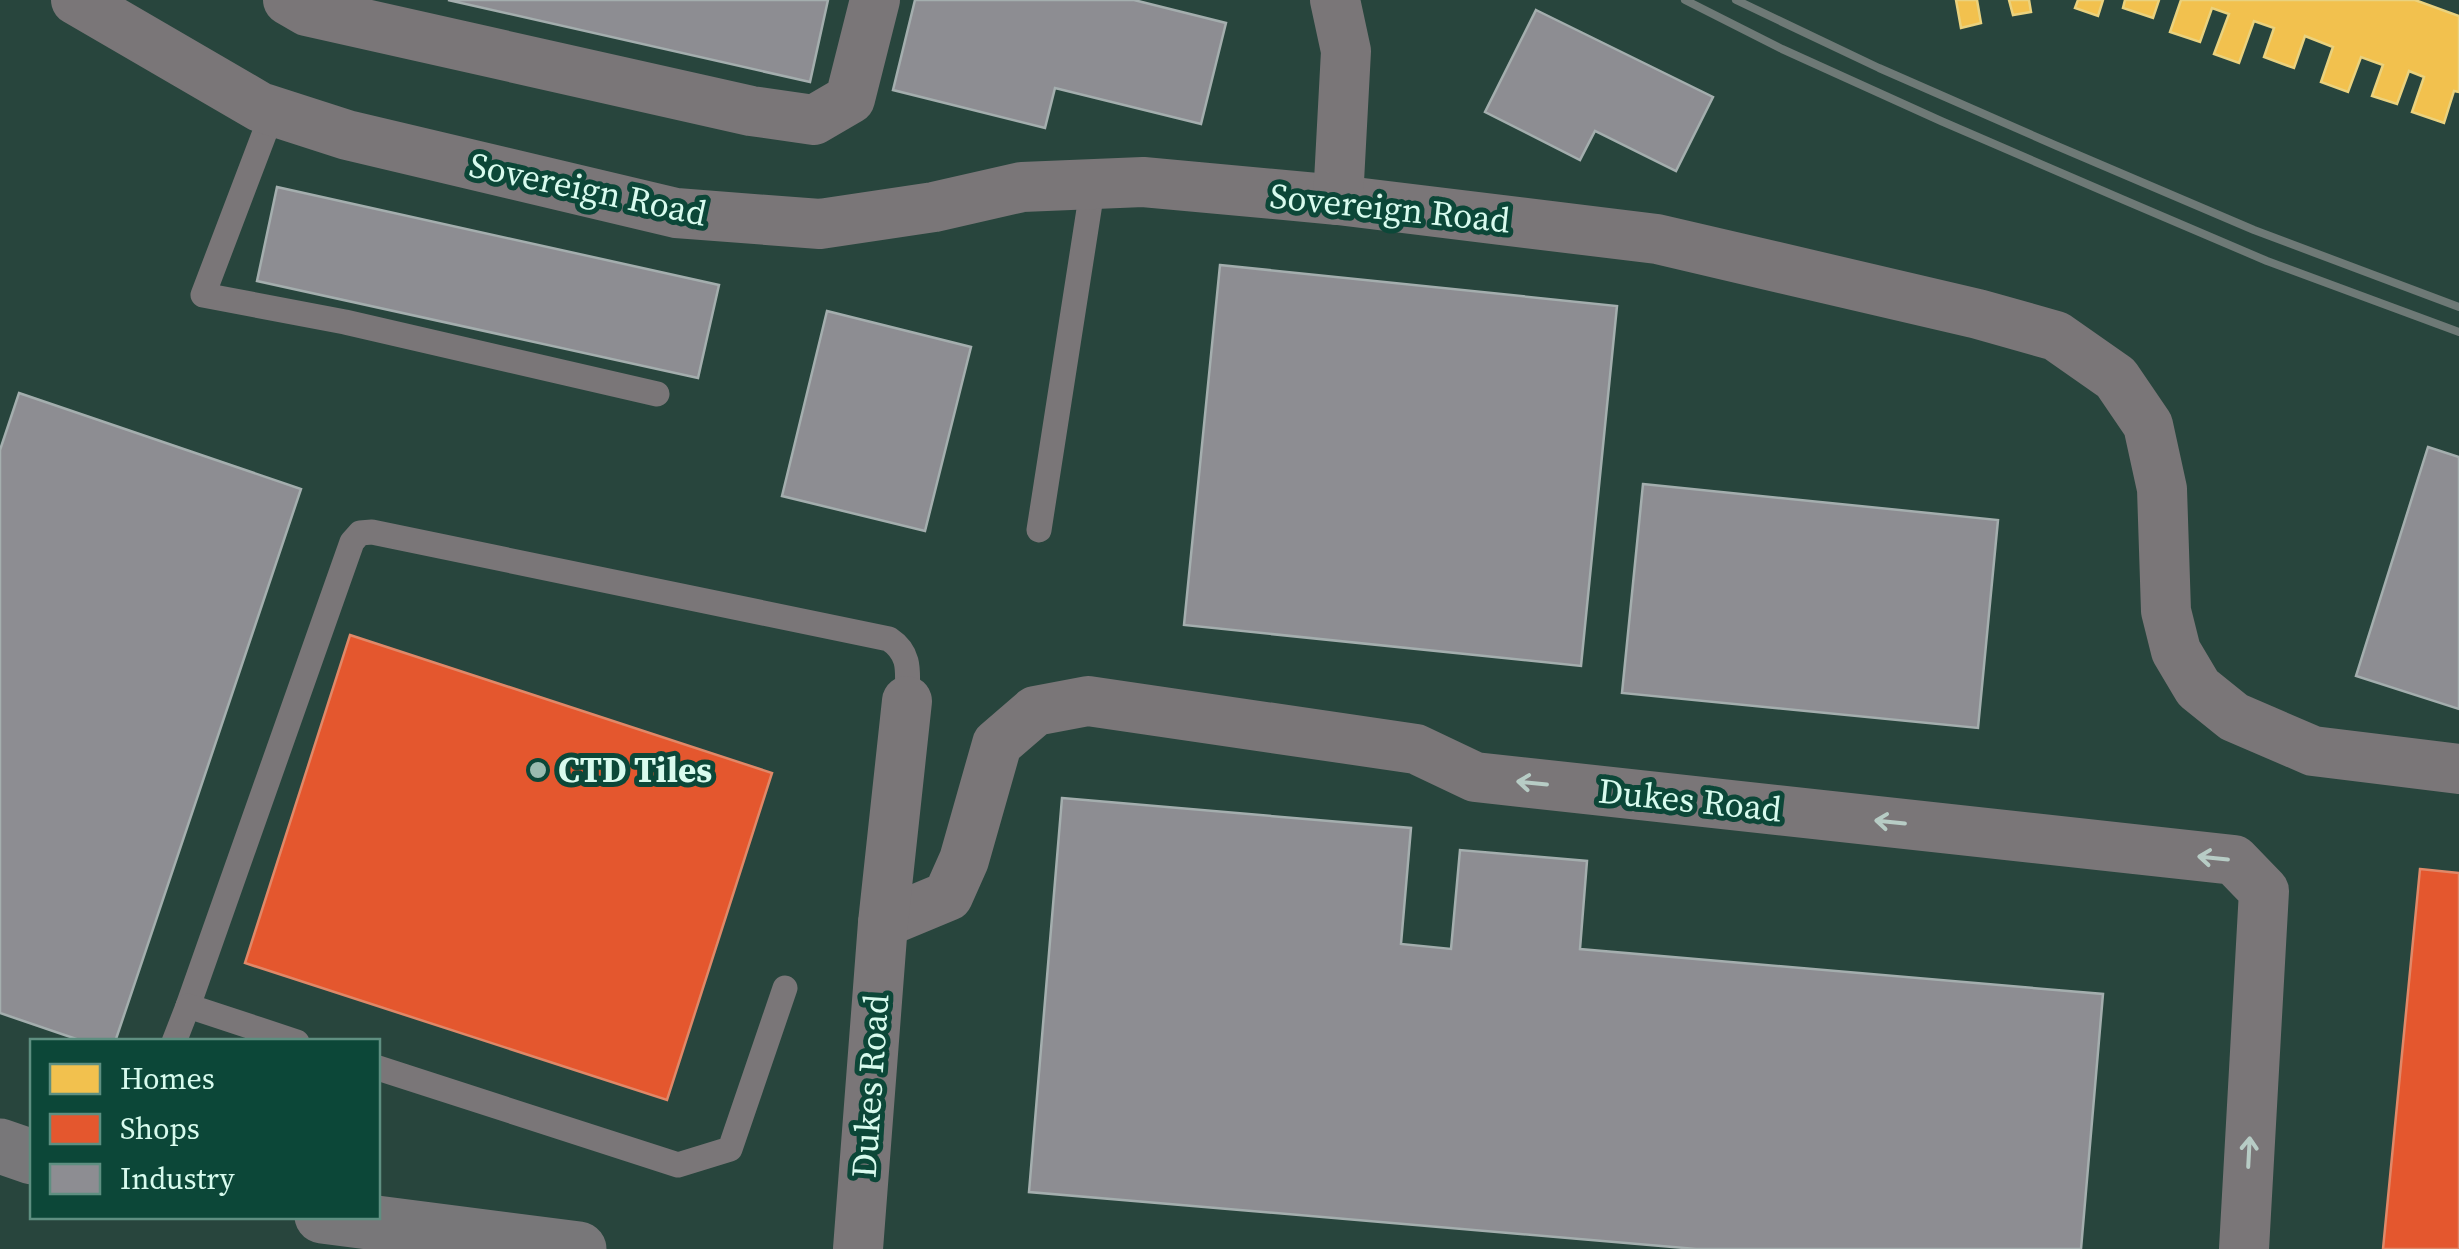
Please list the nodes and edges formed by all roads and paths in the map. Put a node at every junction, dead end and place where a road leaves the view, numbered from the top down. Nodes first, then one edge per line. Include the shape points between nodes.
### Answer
1 (76, 0) edge
2 (288, 0) edge
3 (875, 0) edge
4 (1335, 0) edge
5 (273, 110) junction
6 (1093, 184) junction
7 (1338, 200) junction
8 (657, 394) dead end
9 (1039, 530) dead end
10 (907, 701) joint
11 (2459, 769) edge
12 (883, 924) junction
13 (786, 988) dead end
14 (188, 1006) junction
15 (175, 1039) edge
16 (289, 1039) edge
17 (380, 1069) edge
18 (0, 1146) edge
19 (30, 1156) edge
20 (334, 1219) edge
21 (408, 1238) edge
22 (579, 1249) edge
23 (858, 1249) edge
24 (2244, 1249) edge

1 - 5 street, Sovereign Road
2 - 3 street via 307,11 814,120 850,99
4 - 7 street via 1346,51
5 - 6 street, Sovereign Road via 347,136 676,214 820,224 1022,186
5 - 8 lane via 203,295
6 - 7 street, Sovereign Road via 1143,182
6 - 9 lane
7 - 11 street, Sovereign Road via 1657,239 2056,336 2116,378 2148,425 2162,488 2166,610 2176,650 2198,688 2234,717 2313,751
10 - 12 street, Dukes Road
10 - 14 lane via 907,661 889,639 360,533
12 - 23 street, Dukes Road
24 -> 12 street, Dukes Road via 2264,892 2234,860 1475,778 1416,749 1088,702 1034,711 998,744 948,896
13 - 17 lane via 730,1150 678,1165
14 - 15 lane
14 - 16 lane
18 - 19 street
20 - 21 street
21 - 22 street

